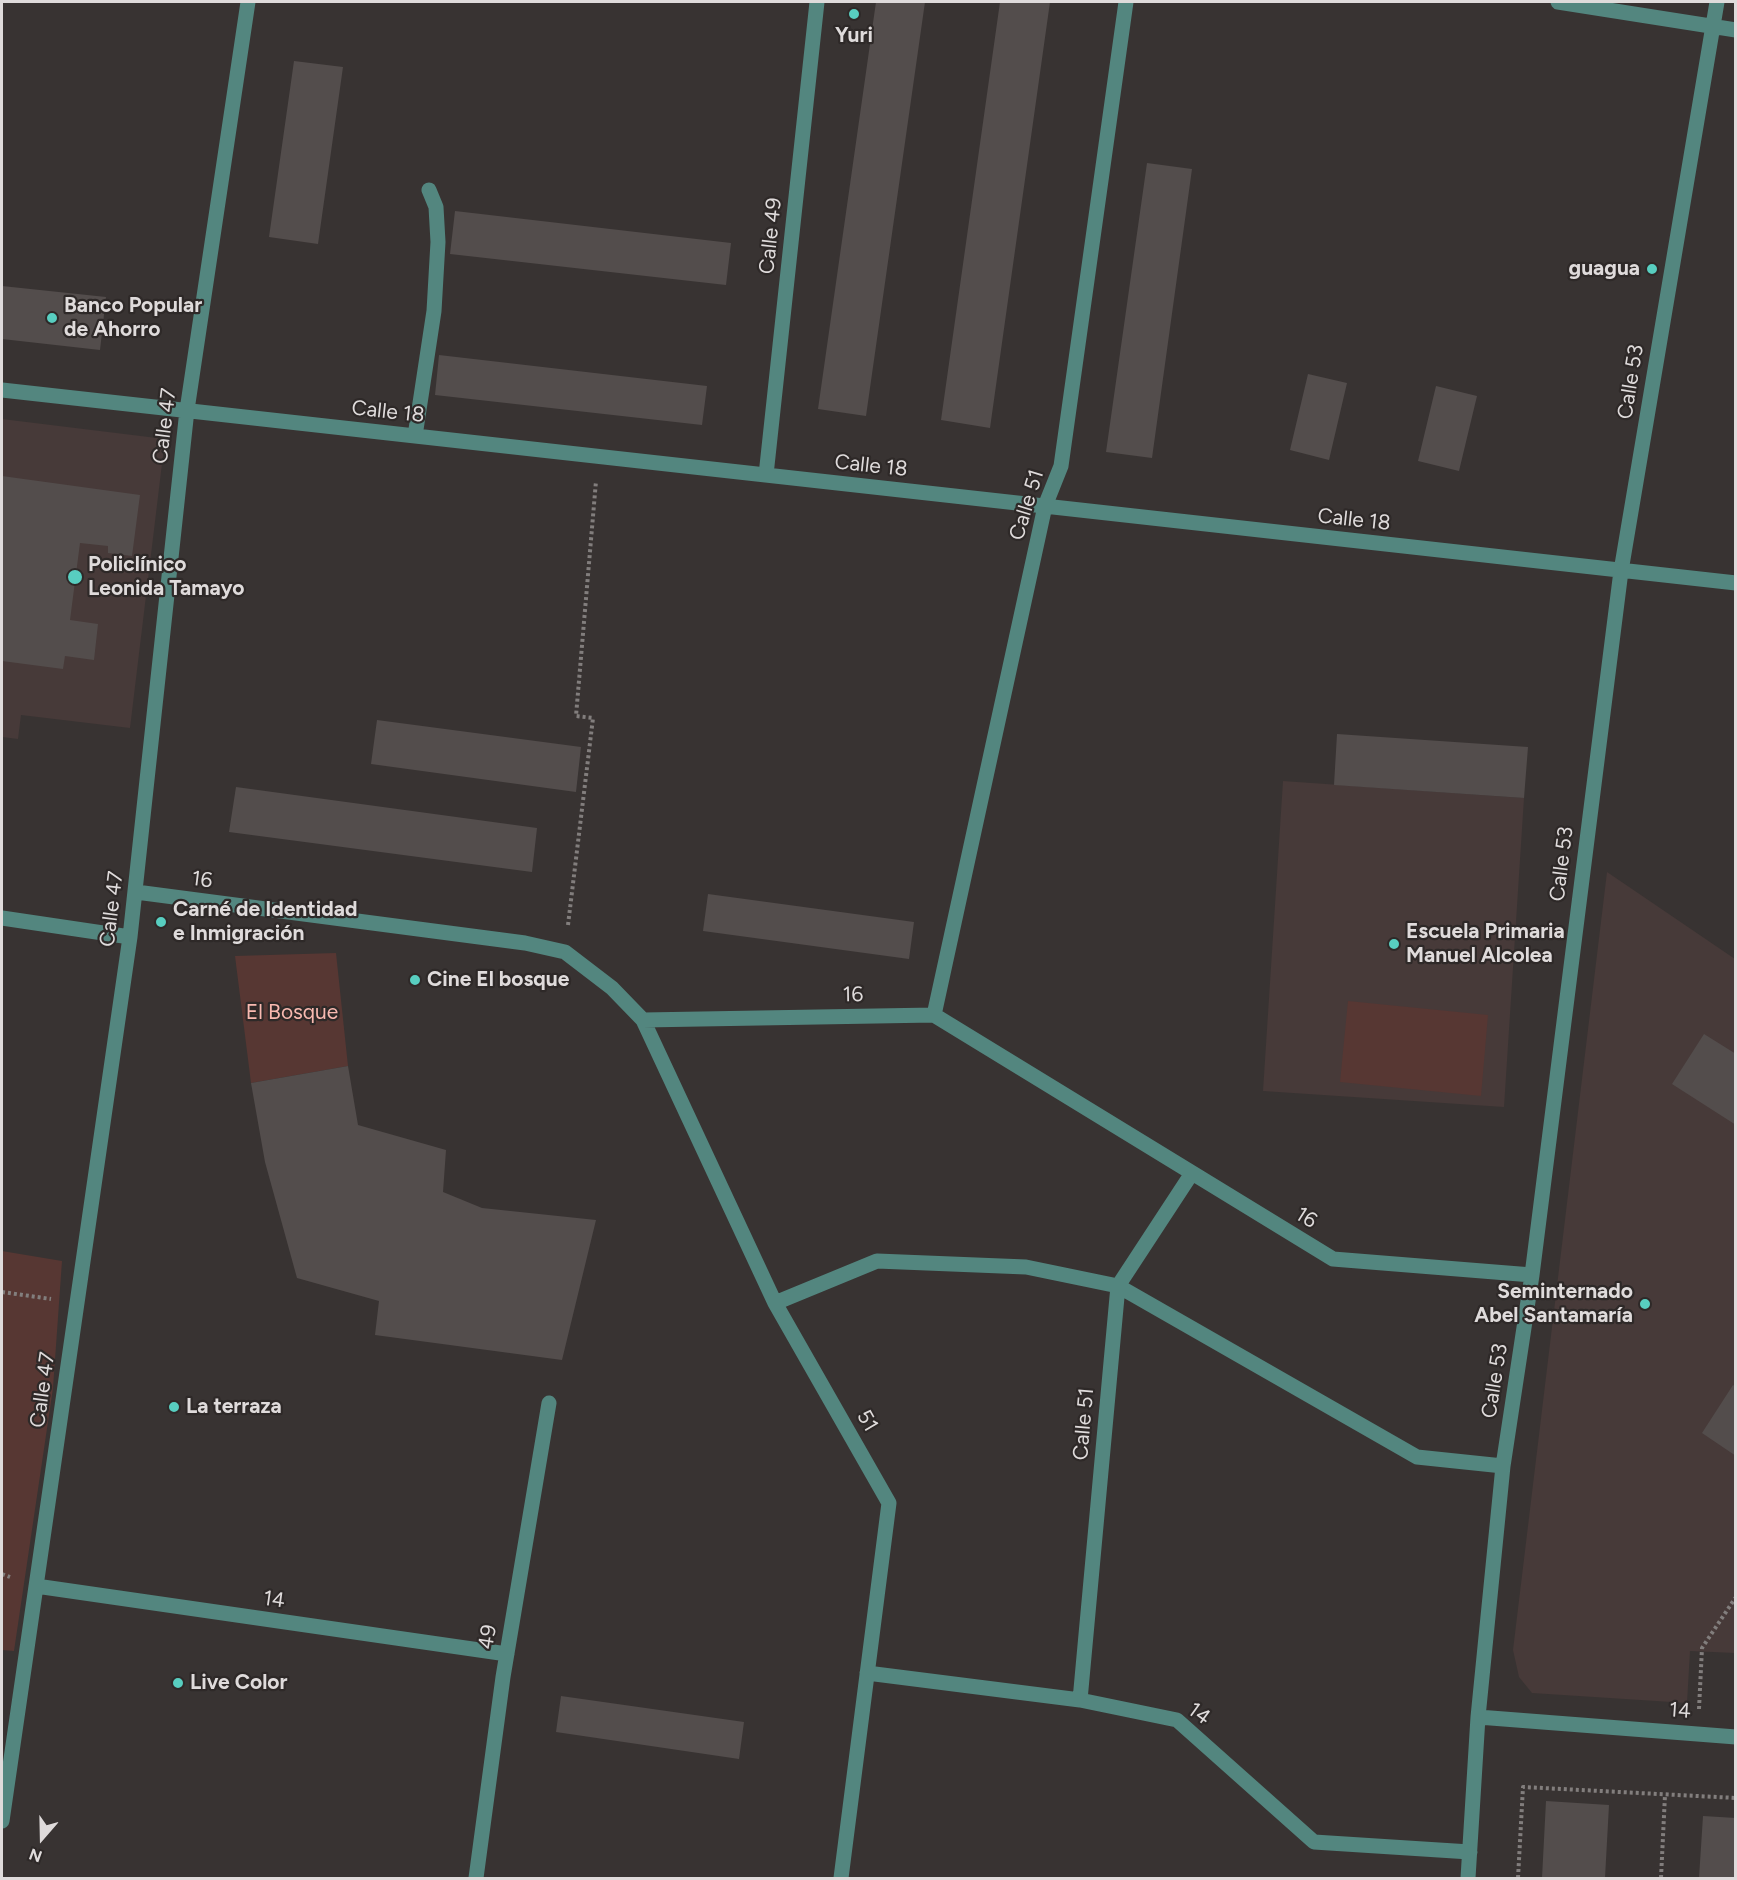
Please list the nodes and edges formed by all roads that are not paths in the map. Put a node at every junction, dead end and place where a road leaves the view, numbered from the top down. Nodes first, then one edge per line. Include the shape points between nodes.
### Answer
1 (248, 2) edge
2 (817, 2) edge
3 (1126, 2) edge
4 (1558, 2) edge
5 (1717, 2) edge
6 (1712, 26) junction
7 (1736, 30) edge
8 (429, 190) dead end
9 (2, 390) edge
10 (187, 410) junction
11 (415, 436) junction
12 (766, 475) junction
13 (1045, 506) junction
14 (1621, 570) junction
15 (1736, 583) edge
16 (136, 892) junction
17 (2, 918) edge
18 (130, 937) junction
19 (934, 1015) junction
20 (643, 1020) junction
21 (1192, 1173) junction
22 (1532, 1275) junction
23 (1118, 1286) junction
24 (775, 1303) junction
25 (549, 1403) dead end
26 (1503, 1466) junction
27 (36, 1586) junction
28 (507, 1654) junction
29 (867, 1673) junction
30 (1080, 1700) junction
31 (1478, 1717) junction
32 (1736, 1737) edge
33 (2, 1821) edge
34 (1470, 1852) junction
35 (476, 1878) edge
36 (842, 1878) edge
37 (1468, 1878) edge

1 - 10 street, Calle 47
2 - 12 street, Calle 49
3 - 13 street, Calle 51 via 1061,466
4 - 6 street
5 - 6 street, Calle 53
6 - 7 street
6 - 14 street, Calle 53
8 - 11 street via 436,207 435,300
9 - 10 street, Calle 18
10 - 11 street, Calle 18
10 - 16 street, Calle 47
11 - 12 street, Calle 18
12 - 13 street, Calle 18
13 - 14 street, Calle 18
13 - 19 street, Calle 51
14 - 15 street, Calle 18
14 - 22 street, Calle 53
16 - 18 street, Calle 47
16 - 20 street, 16 via 525,943 565,952 612,988
17 - 18 street
18 - 27 street, Calle 47
19 - 20 street, 16
19 - 21 street, 16
20 - 24 street, 51
21 - 22 street, 16 via 1333,1259
21 - 23 street, Calle 51
22 - 26 street, Calle 53
23 - 24 street via 1026,1266 877,1261
23 - 26 street via 1417,1457
23 - 30 street, Calle 51
24 - 29 street, 51 via 889,1503
25 - 28 street, 49
26 - 31 street, Calle 53
27 - 28 street, 14
27 - 33 street, Calle 47
28 - 35 street, 49
29 - 30 street, 14
29 - 36 street, 51
30 - 34 street, 14 via 1177,1720 1314,1842
31 - 32 street, 14
31 - 34 street, Calle 53
34 - 37 street, Calle 53

